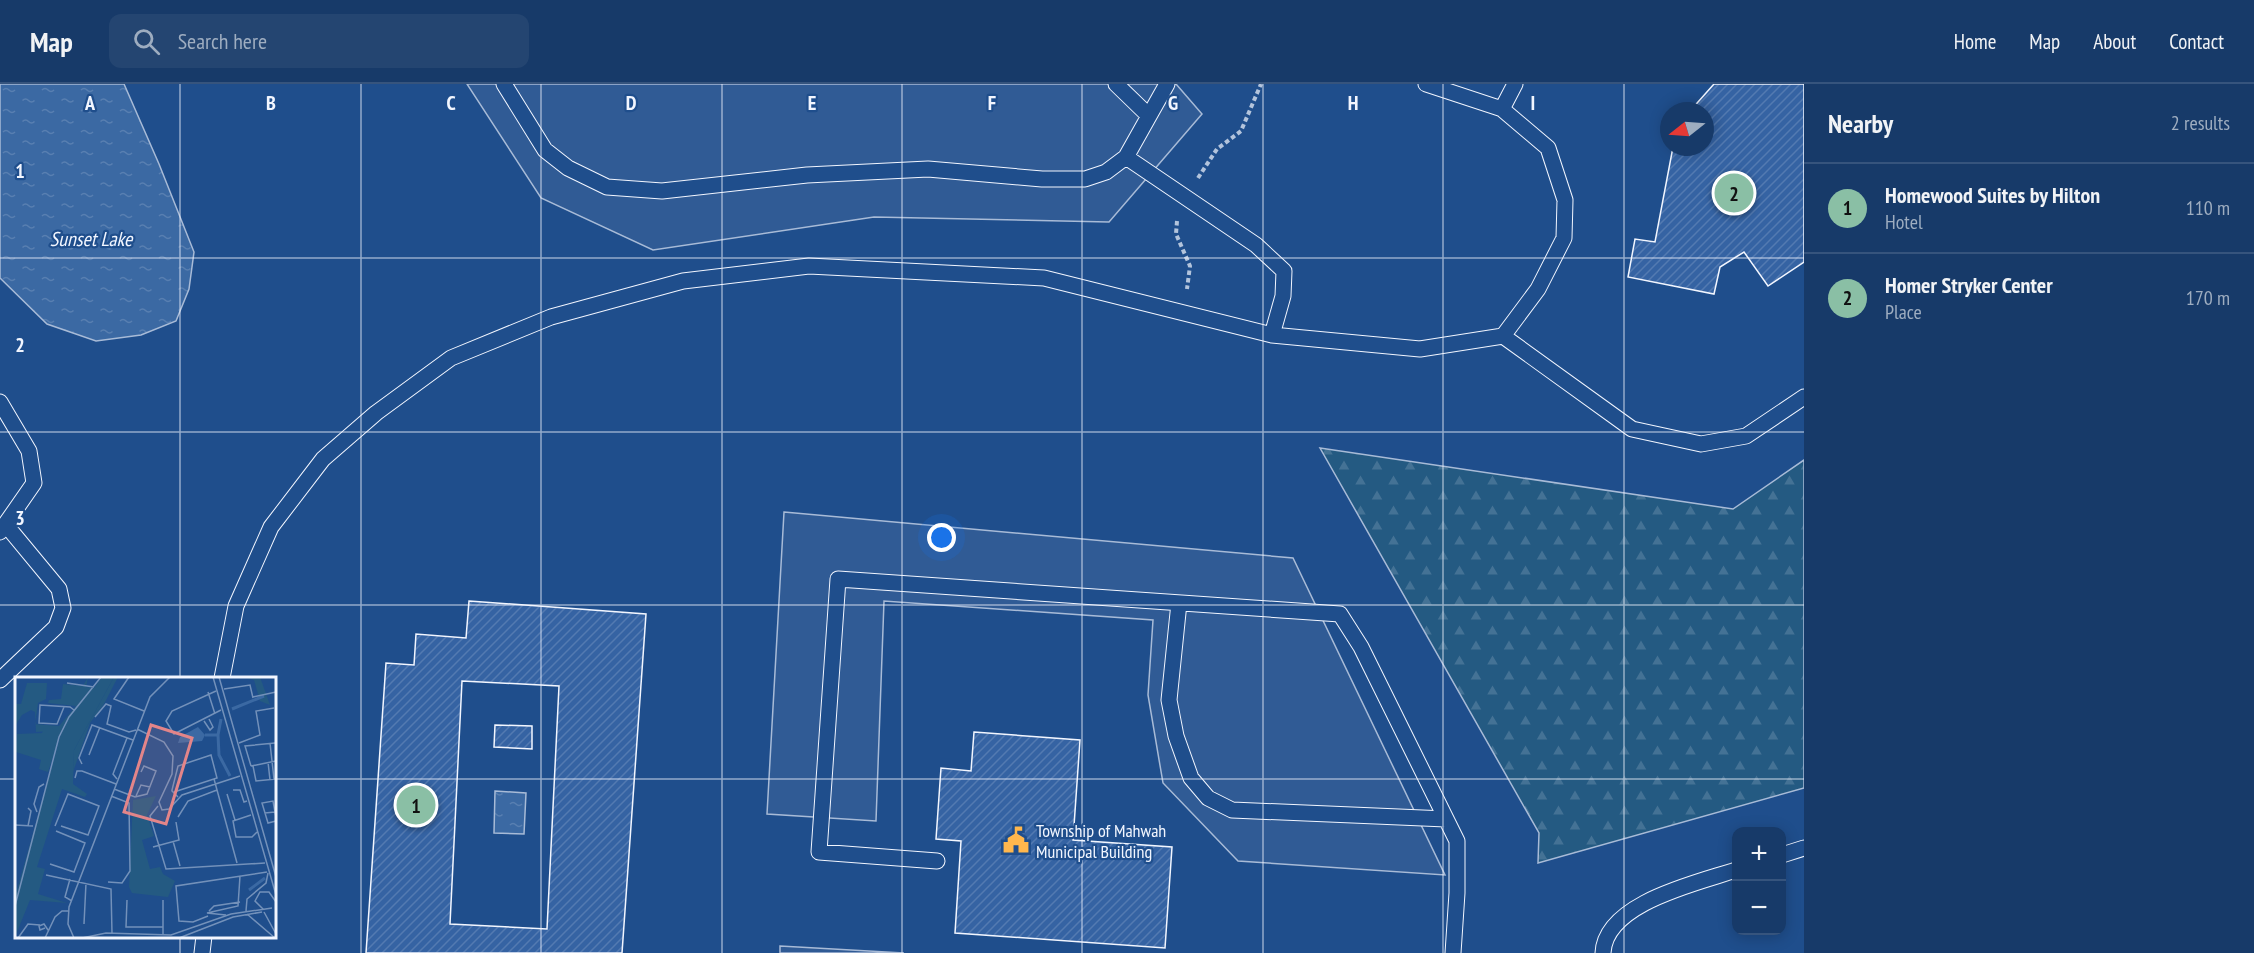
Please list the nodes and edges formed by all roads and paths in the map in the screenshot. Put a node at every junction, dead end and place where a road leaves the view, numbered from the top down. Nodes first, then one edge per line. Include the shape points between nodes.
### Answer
1 (504, 84) edge
2 (1116, 84) edge
3 (1167, 84) edge
4 (1426, 84) edge
5 (1515, 84) edge
6 (1502, 109) junction
7 (1149, 116) junction
8 (1126, 157) junction
9 (1272, 335) junction
10 (1503, 336) junction
11 (1804, 397) edge
12 (0, 402) edge
13 (3, 528) edge
14 (1179, 603) junction
15 (222, 677) edge
16 (0, 680) edge
17 (1446, 819) junction
18 (1804, 848) edge
19 (1786, 854) edge
20 (938, 861) dead end
21 (1732, 872) edge
22 (204, 938) edge
23 (202, 953) edge
24 (1453, 953) edge
25 (1603, 953) edge

1 - 8 lane via 545,150 568,168 607,187 662,191 807,175 928,169 1042,179 1085,178 1106,172
2 - 7 lane
3 - 7 lane
4 - 6 lane
5 - 6 lane
6 - 10 lane via 1548,148 1565,200 1564,238 1538,289
7 - 8 lane
8 - 9 lane via 1256,245 1284,271 1283,296
9 - 10 lane via 1420,350
9 - 15 lane via 1044,279 809,266 683,281 551,318 451,358 376,413 323,459 271,527 236,606
10 - 11 lane via 1632,429 1701,444 1746,436
12 - 13 lane via 29,451 34,483
13 - 16 lane via 59,589 63,608 56,627
14 - 17 lane via 1340,614 1361,647
14 - 17 lane via 1169,700 1176,736 1191,778 1208,798 1232,810
14 - 20 lane via 838,579 819,852
17 - 24 lane via 1457,841
18 - 19 lane
21 - 25 lane via 1659,896 1621,916 1603,942
22 - 23 lane

